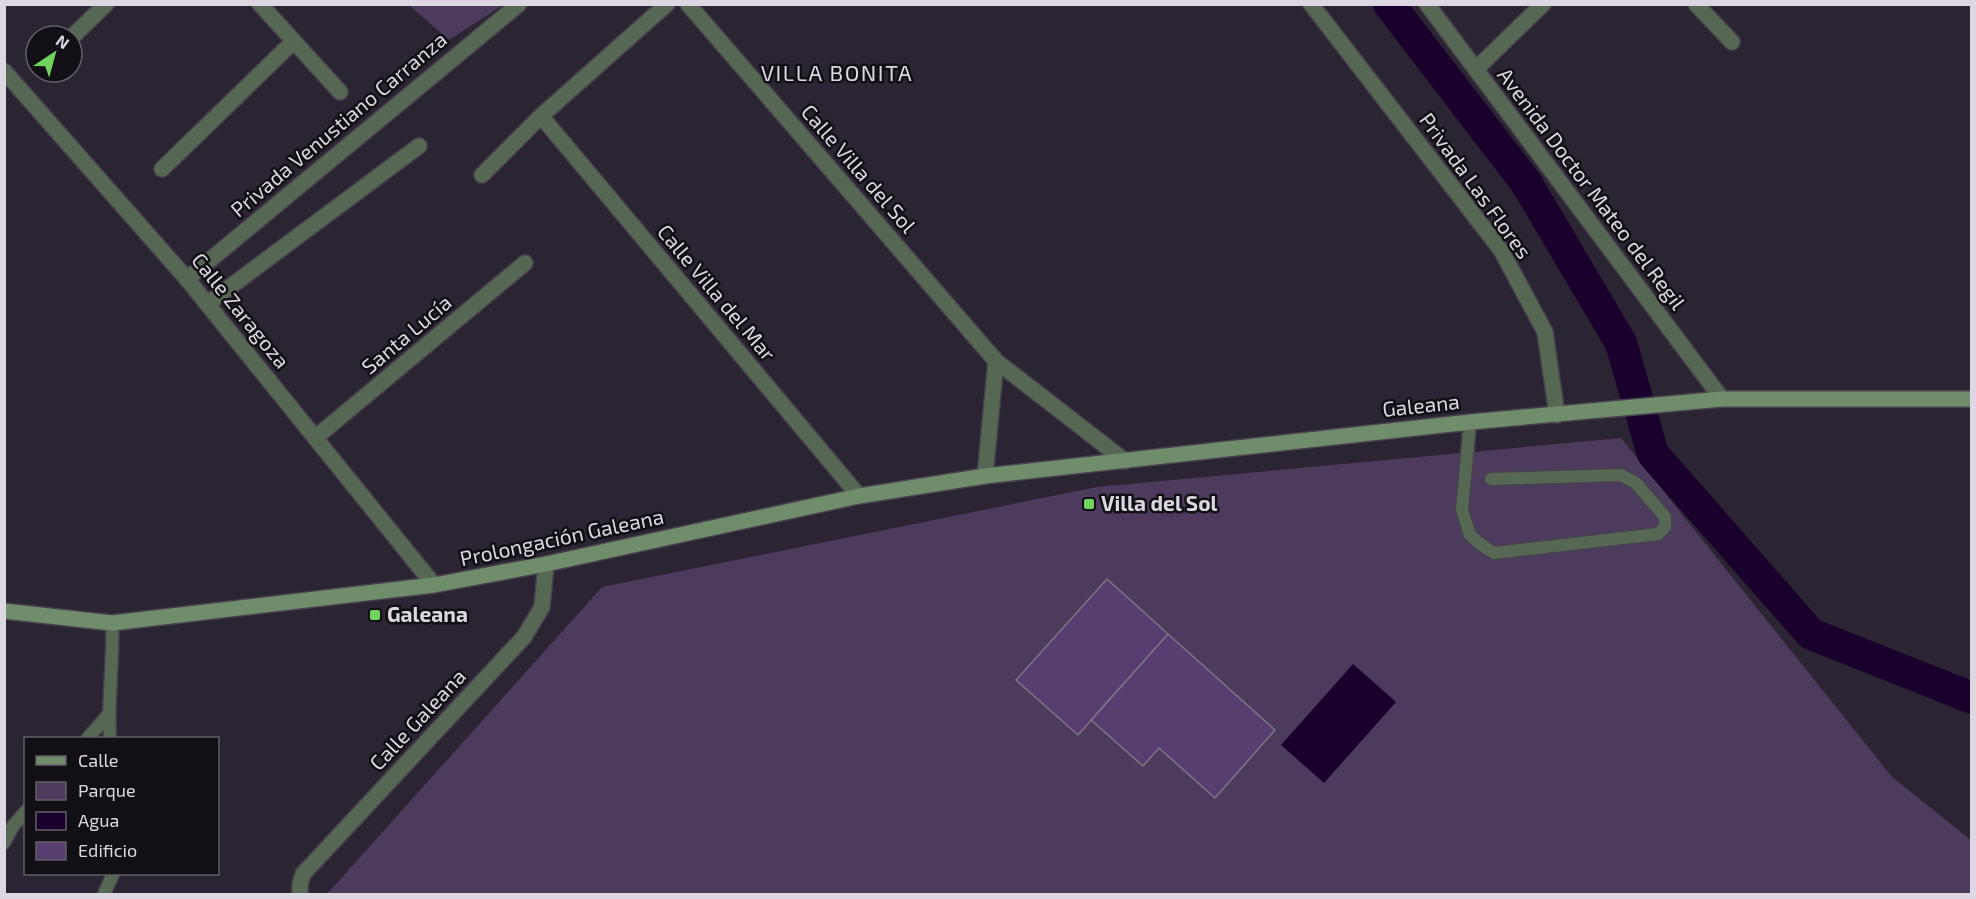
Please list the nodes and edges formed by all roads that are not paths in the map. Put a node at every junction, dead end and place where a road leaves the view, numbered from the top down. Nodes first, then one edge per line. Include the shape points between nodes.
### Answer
1 (106, 4) edge
2 (260, 4) edge
3 (519, 4) edge
4 (667, 4) edge
5 (688, 4) edge
6 (1311, 4) edge
7 (1427, 4) edge
8 (1543, 4) edge
9 (1696, 4) edge
10 (84, 25) edge
11 (294, 41) junction
12 (1732, 42) dead end
13 (1476, 69) junction
14 (4, 71) edge
15 (340, 92) dead end
16 (541, 116) junction
17 (419, 146) dead end
18 (162, 169) dead end
19 (482, 175) dead end
20 (525, 263) dead end
21 (187, 279) junction
22 (207, 304) junction
23 (996, 361) junction
24 (1722, 399) junction
25 (1971, 399) edge
26 (1557, 415) junction
27 (1470, 422) junction
28 (315, 438) junction
29 (1125, 461) junction
30 (985, 476) junction
31 (1491, 479) dead end
32 (859, 496) junction
33 (546, 564) junction
34 (434, 585) junction
35 (4, 611) edge
36 (112, 623) junction
37 (108, 715) junction
38 (89, 737) edge
39 (110, 737) edge
40 (24, 813) edge
41 (4, 843) edge
42 (112, 875) edge
43 (104, 894) edge
44 (300, 894) edge

1 - 10 street
2 - 11 street
3 - 21 street, Privada Venustiano Carranza
4 - 16 street
5 - 23 street, Calle Villa del Sol
6 - 26 street, Privada Las Flores via 1501,250 1545,332
7 - 13 street, Avenida Doctor Mateo del Regil
8 - 13 street
9 - 12 street
11 - 15 street
11 - 18 street
13 - 24 street, Avenida Doctor Mateo del Regil
14 - 21 street, Calle Zaragoza
16 - 19 street
16 - 32 street, Calle Villa del Mar
17 - 22 street
20 - 28 street, Santa Lucía
21 - 22 street, Calle Zaragoza
22 - 28 street, Calle Zaragoza
23 - 29 street, Calle Villa del Sol
23 - 30 street
24 - 25 street, Galeana
24 - 26 street, Galeana
26 - 27 street, Galeana
27 - 29 street, Galeana
27 - 31 lane via 1462,510 1470,535 1494,553 1658,534 1665,527 1665,517 1636,483 1621,475
28 - 34 street, Calle Zaragoza
29 - 30 street, Prolongación Galeana
30 - 32 street, Prolongación Galeana
32 - 33 street, Prolongación Galeana
33 - 34 street, Prolongación Galeana
33 - 44 street, Calle Galeana via 542,607 524,637 303,874
34 - 36 street, Prolongación Galeana
35 - 36 street, Prolongación Galeana
36 - 37 lane
37 - 38 lane
37 - 39 lane
40 - 41 lane
42 - 43 lane

